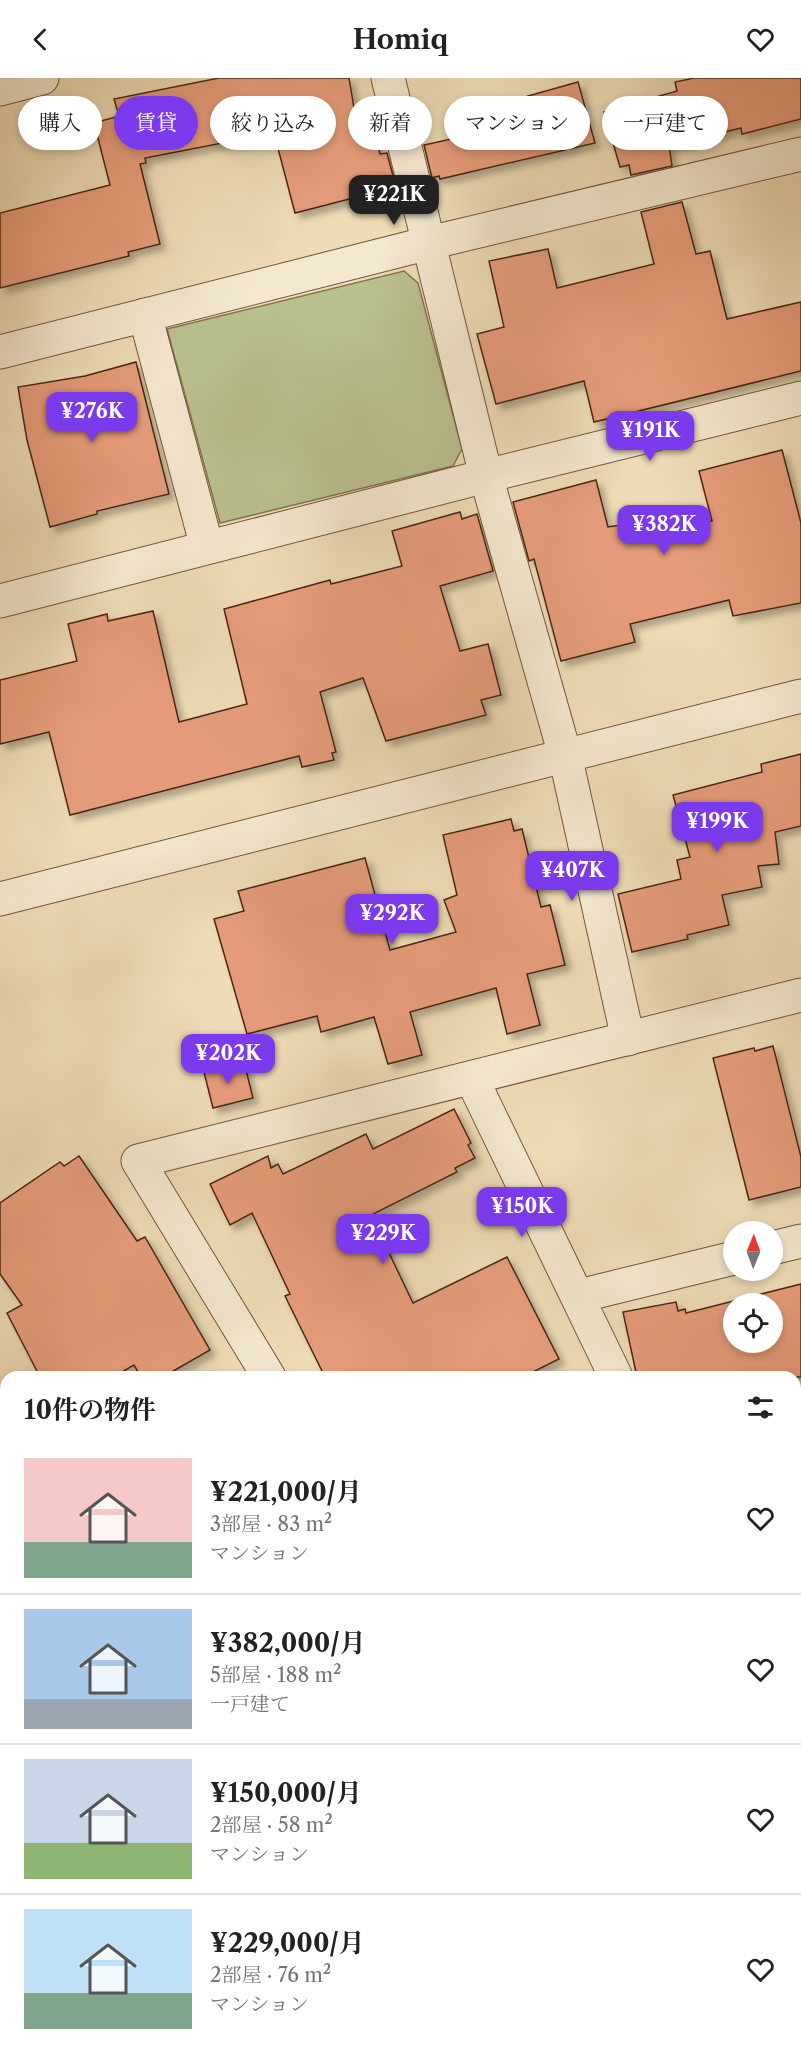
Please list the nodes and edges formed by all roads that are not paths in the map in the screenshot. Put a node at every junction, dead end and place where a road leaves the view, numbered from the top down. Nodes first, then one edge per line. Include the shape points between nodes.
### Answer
1 (42, 78) edge
2 (388, 78) edge
3 (0, 89) edge
4 (801, 154) edge
5 (429, 243) junction
6 (146, 315) junction
7 (0, 352) edge
8 (801, 398) edge
9 (486, 476) junction
10 (207, 547) junction
11 (0, 601) edge
12 (801, 696) edge
13 (565, 755) junction
14 (0, 899) edge
15 (801, 996) edge
16 (628, 1039) junction
17 (472, 1078) junction
18 (801, 1241) edge
19 (783, 1245) edge
20 (723, 1261) edge
21 (579, 1296) junction
22 (265, 1371) edge
23 (612, 1371) edge

1 - 3 street
2 - 5 street
4 - 5 street
5 - 6 street
5 - 9 street
6 - 7 street
6 - 10 street
8 - 9 street
9 - 10 street
9 - 13 street
10 - 11 street
12 - 13 street
13 - 14 street
13 - 16 street
15 - 16 street
16 - 17 street
17 - 21 street
17 - 22 street via 138,1161
18 - 19 street
20 - 21 street
21 - 23 street

